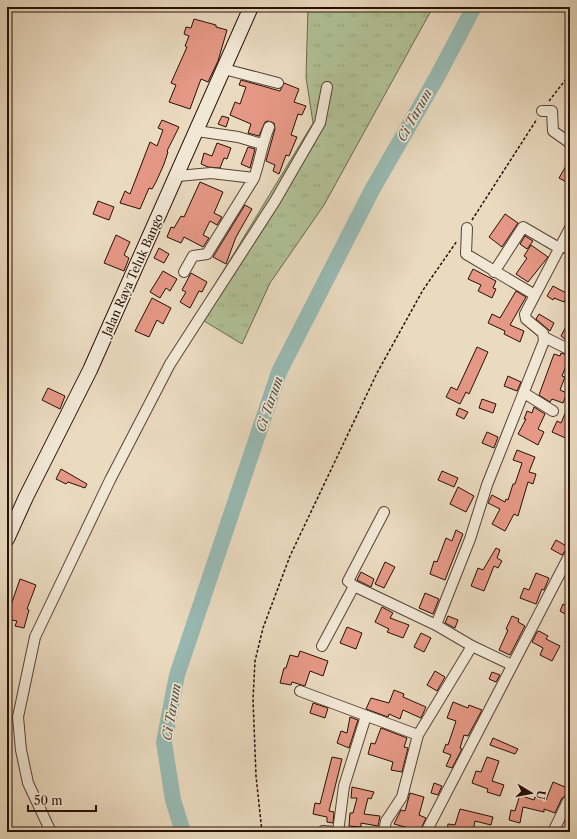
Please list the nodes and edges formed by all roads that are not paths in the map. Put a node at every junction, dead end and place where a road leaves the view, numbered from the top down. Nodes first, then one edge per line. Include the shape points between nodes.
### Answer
1 (251, 7) edge
2 (224, 69) junction
3 (278, 83) dead end
4 (327, 87) dead end
5 (542, 111) road end
6 (269, 126) dead end
7 (197, 131) junction
8 (570, 143) edge
9 (262, 144) junction
10 (178, 176) junction
11 (254, 178) junction
12 (467, 228) road end
13 (570, 228) edge
14 (563, 247) edge
15 (184, 272) dead end
16 (494, 272) junction
17 (535, 294) junction
18 (544, 337) junction
19 (570, 350) edge
20 (524, 393) junction
21 (553, 411) dead end
22 (384, 512) dead end
23 (7, 540) edge
24 (570, 554) edge
25 (354, 586) junction
26 (436, 625) junction
27 (322, 646) dead end
28 (472, 646) junction
29 (512, 665) junction
30 (300, 691) dead end
31 (366, 716) junction
32 (418, 735) junction
33 (568, 801) dead end
34 (324, 831) edge
35 (51, 832) edge
36 (335, 832) edge
37 (338, 832) edge
38 (384, 832) edge
39 (426, 832) edge
40 (553, 832) edge

1 - 2 main road, Jalan Raya Teluk Bango
2 - 3 street
2 - 7 main road, Jalan Raya Teluk Bango
4 - 35 street via 320,123 275,201 170,364 110,480 35,637 18,717 21,750 28,782
5 - 8 street via 552,111 552,131
6 - 9 street
7 - 9 street via 238,137
7 - 10 main road, Jalan Raya Teluk Bango
9 - 11 street
10 - 11 street via 211,173
10 - 23 main road, Jalan Raya Teluk Bango via 90,370
11 - 15 street via 208,254 193,256
12 - 16 street via 466,254
13 - 14 street
14 - 16 street via 523,228
14 - 17 street
16 - 17 street
17 - 18 street via 525,316
18 - 19 street
18 - 20 street
20 - 21 street
20 - 26 street via 487,485 463,560
22 - 25 street via 348,578
24 - 29 street
25 - 26 street
25 - 27 street
26 - 28 street
28 - 29 street
28 - 32 street
29 - 39 street
30 - 31 street
31 - 32 street
31 - 37 street via 344,786
32 - 38 street via 402,797 386,821
33 - 40 street
34 - 36 street

